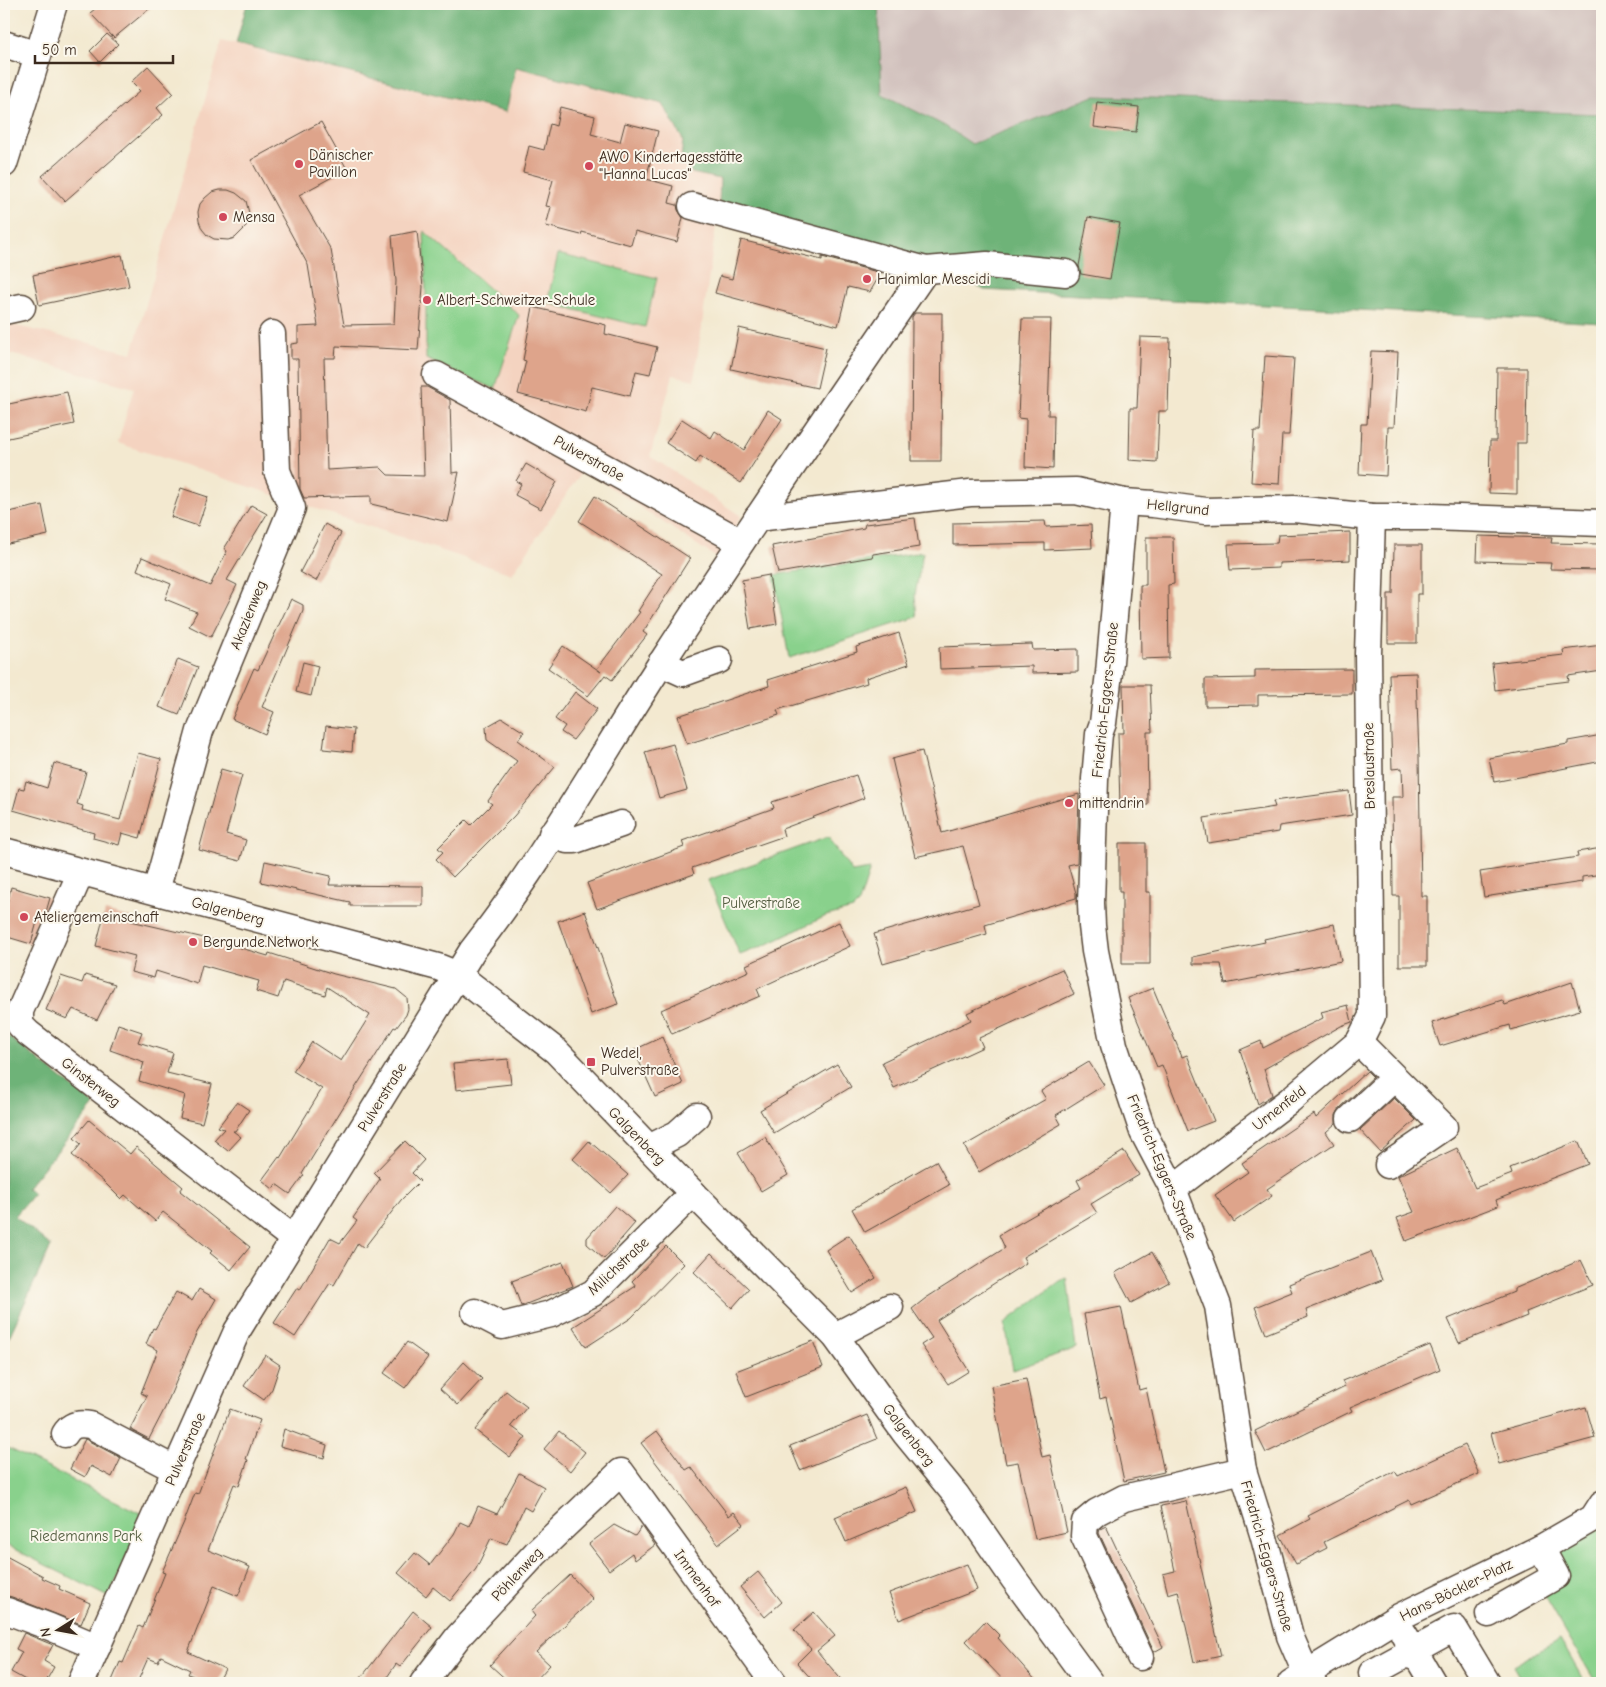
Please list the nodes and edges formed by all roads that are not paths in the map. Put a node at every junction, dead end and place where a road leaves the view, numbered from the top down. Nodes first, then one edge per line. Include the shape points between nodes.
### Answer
1 (54, 4) edge
2 (4, 44) edge
3 (38, 55) junction
4 (4, 164) edge
5 (692, 206) dead end
6 (926, 270) junction
7 (1066, 273) dead end
8 (272, 334) dead end
9 (436, 375) dead end
10 (1124, 502) junction
11 (1372, 517) junction
12 (757, 518) junction
13 (1602, 523) edge
14 (741, 542) junction
15 (720, 660) dead end
16 (661, 663) junction
17 (621, 824) dead end
18 (552, 834) junction
19 (4, 851) edge
20 (81, 872) junction
21 (156, 891) junction
22 (458, 975) junction
23 (1372, 1016) joint
24 (1359, 1042) junction
25 (1394, 1078) junction
26 (697, 1116) dead end
27 (1350, 1119) dead end
28 (649, 1148) junction
29 (1388, 1164) dead end
30 (1169, 1182) junction
31 (693, 1193) junction
32 (294, 1239) junction
33 (890, 1307) dead end
34 (475, 1312) dead end
35 (835, 1336) junction
36 (65, 1434) dead end
37 (176, 1470) junction
38 (1243, 1470) junction
39 (621, 1472) joint
40 (1602, 1504) edge
41 (1541, 1548) junction
42 (4, 1612) edge
43 (1489, 1614) dead end
44 (1395, 1619) junction
45 (98, 1647) junction
46 (1414, 1650) junction
47 (1140, 1657) dead end
48 (1303, 1680) edge
49 (81, 1683) edge
50 (423, 1683) edge
51 (774, 1683) edge
52 (1090, 1683) edge
53 (1378, 1683) edge
54 (1433, 1683) edge
55 (1487, 1683) edge

1 - 3 street
2 - 3 street
3 - 4 street
5 - 6 street
6 - 7 street via 987,265
6 - 12 street, Pulverstraße
8 - 21 street, Akazienweg via 277,472 292,508 200,730
9 - 14 street, Pulverstraße
10 - 11 street, Hellgrund via 1205,511 1294,509
10 - 12 street, Hellgrund via 1076,491 970,493
10 - 30 street, Friedrich-Eggers-Straße via 1109,673 1095,779 1092,926 1114,1045 1144,1132
11 - 13 street, Hellgrund
11 - 23 street, Breslaustraße via 1368,654
12 - 14 street, Pulverstraße
14 - 16 street, Pulverstraße
15 - 16 street via 682,673
16 - 18 street, Pulverstraße
17 - 18 street via 575,840
18 - 22 street, Pulverstraße
19 - 20 street, Galgenberg
20 - 21 street, Galgenberg
20 - 32 street, Ginsterweg via 20,1011 20,1024 28,1034
21 - 22 street, Galgenberg
22 - 28 street, Galgenberg via 556,1051
22 - 32 street, Pulverstraße
23 - 24 street, Urnenfeld
24 - 25 street
24 - 30 street, Urnenfeld via 1290,1100
25 - 27 street
25 - 29 street via 1444,1127
26 - 28 street via 677,1134
28 - 31 street, Galgenberg
30 - 38 street, Friedrich-Eggers-Straße via 1218,1306
31 - 34 street, Milichstraße via 593,1293 551,1314 502,1326
31 - 35 street, Galgenberg
32 - 37 street, Pulverstraße via 237,1331
33 - 35 street
35 - 52 street, Galgenberg via 956,1495
36 - 37 street via 76,1424 90,1425
37 - 45 street, Pulverstraße
38 - 47 street via 1124,1498 1085,1522 1084,1536
38 - 48 street, Friedrich-Eggers-Straße
39 - 50 street, Pöhlenweg via 536,1554 458,1637
39 - 51 street, Immenhof
40 - 41 street, Hans-Böckler-Platz via 1593,1518
41 - 43 street via 1556,1576
41 - 44 street, Hans-Böckler-Platz
42 - 45 street
44 - 46 street
44 - 48 street, Hans-Böckler-Platz
45 - 49 street, Pulverstraße
46 - 53 street via 1372,1673
46 - 54 street
46 - 55 street via 1454,1628

